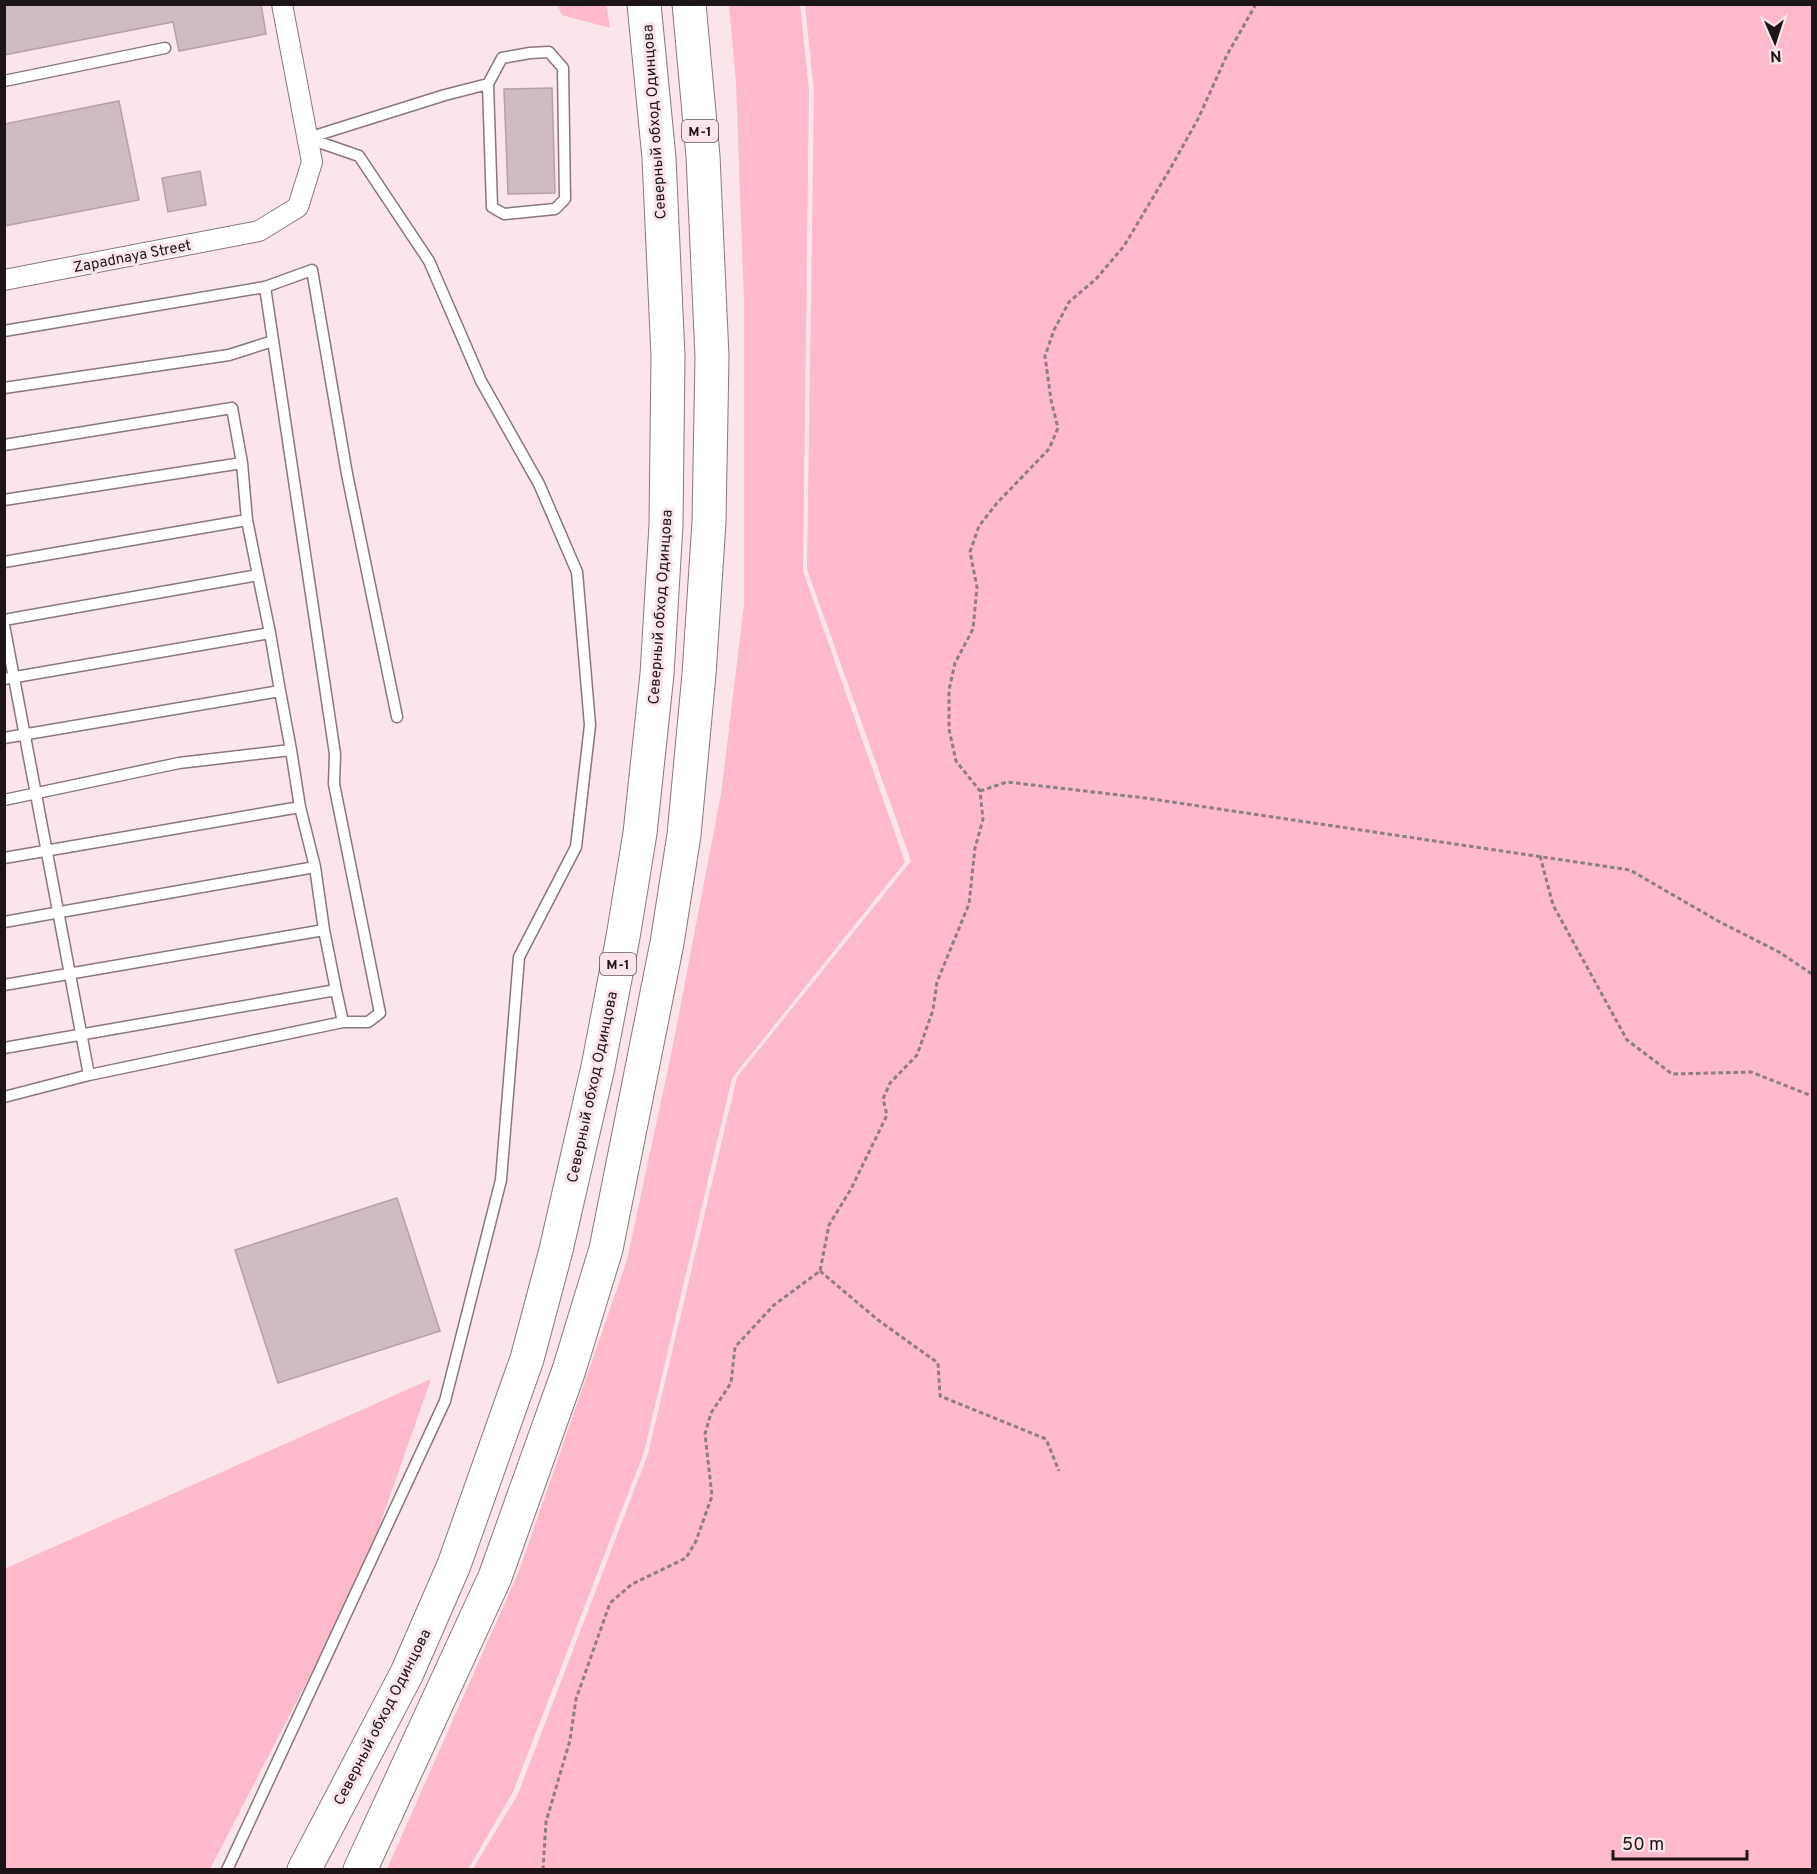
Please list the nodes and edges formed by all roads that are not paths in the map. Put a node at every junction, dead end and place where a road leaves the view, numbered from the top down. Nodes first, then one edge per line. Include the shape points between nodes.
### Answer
1 (282, 4) edge
2 (644, 4) edge
3 (689, 4) edge
4 (165, 48) dead end
5 (4, 81) edge
6 (488, 84) junction
7 (308, 138) junction
8 (4, 280) edge
9 (265, 287) junction
10 (4, 332) edge
11 (273, 341) junction
12 (4, 388) edge
13 (4, 445) edge
14 (242, 463) junction
15 (4, 500) edge
16 (247, 520) junction
17 (4, 562) edge
18 (258, 575) junction
19 (4, 620) edge
20 (4, 625) edge
21 (270, 633) junction
22 (9, 678) edge
23 (280, 691) junction
24 (397, 717) dead end
25 (25, 734) junction
26 (4, 738) edge
27 (291, 750) junction
28 (36, 794) junction
29 (4, 800) edge
30 (300, 807) junction
31 (47, 849) junction
32 (4, 858) edge
33 (315, 867) junction
34 (58, 911) junction
35 (4, 922) edge
36 (324, 930) junction
37 (70, 974) junction
38 (4, 985) edge
39 (336, 990) junction
40 (344, 1022) junction
41 (82, 1035) junction
42 (4, 1048) edge
43 (89, 1075) junction
44 (4, 1097) edge
45 (227, 1869) edge
46 (304, 1869) edge
47 (360, 1869) edge

1 - 7 street
2 - 46 highway, Северный обход Одинцова / М-1 via 659,158 669,356 666,525 657,674 640,833 623,937 598,1067 527,1359 454,1565 407,1673
3 - 47 highway, М-1 via 703,156 712,357 709,522 684,835 667,943 606,1249 569,1370 495,1577
4 - 5 lane
6 - 6 lane via 502,58 549,52 563,68 565,199 555,209 504,214 492,207
6 - 7 lane
7 - 8 street, Zapadnaya Street via 312,162 298,207 259,231
7 - 45 lane via 359,156 366,166 429,261 481,381 539,484 577,572 590,725 576,847 519,957 501,1180 445,1401
9 - 10 lane
9 - 11 lane
9 - 24 lane via 312,270 347,474
11 - 12 lane via 229,355
11 - 40 lane via 335,754 334,784 380,1013 368,1022
13 - 14 lane via 232,408
14 - 15 lane
14 - 16 lane
16 - 17 lane
16 - 18 lane
18 - 19 lane
18 - 21 lane
20 - 22 lane
21 - 22 lane
21 - 23 lane
22 - 25 lane
23 - 25 lane
23 - 27 lane
25 - 26 lane
25 - 28 lane
27 - 28 lane via 178,763
27 - 30 lane
28 - 29 lane
28 - 31 lane
30 - 31 lane
30 - 33 lane
31 - 32 lane
31 - 34 lane
33 - 34 lane
33 - 36 lane
34 - 35 lane
34 - 37 lane
36 - 37 lane
36 - 39 lane
37 - 38 lane
37 - 41 lane
39 - 40 lane
39 - 41 lane
40 - 43 lane
41 - 42 lane
41 - 43 lane
43 - 44 lane

